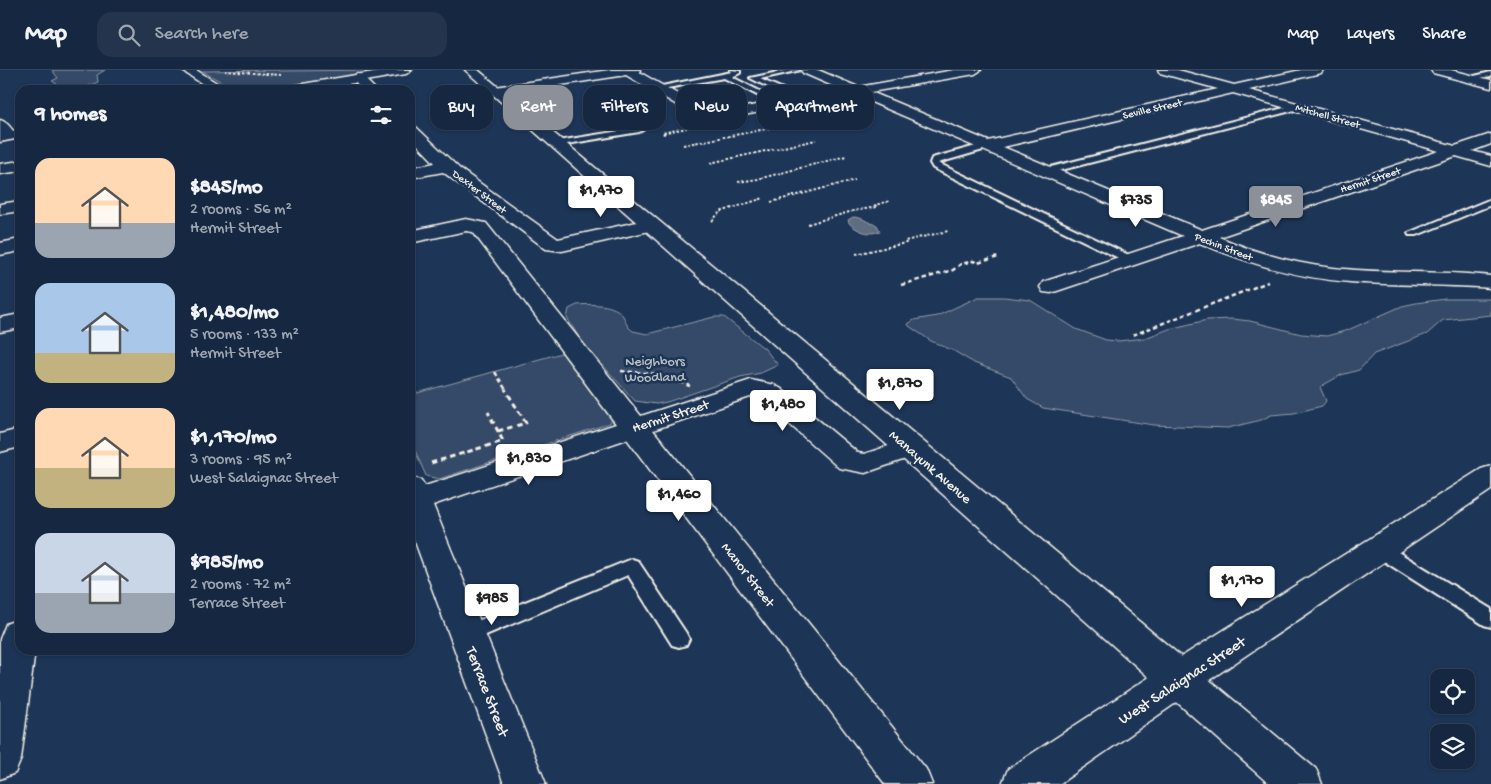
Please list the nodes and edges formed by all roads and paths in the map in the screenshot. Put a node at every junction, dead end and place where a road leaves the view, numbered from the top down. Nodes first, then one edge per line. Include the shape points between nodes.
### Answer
1 (187, 70) edge
2 (406, 70) edge
3 (471, 70) edge
4 (631, 70) edge
5 (798, 70) edge
6 (807, 70) edge
7 (976, 70) edge
8 (1164, 70) edge
9 (1317, 70) edge
10 (1437, 70) edge
11 (221, 71) edge
12 (735, 71) edge
13 (1491, 74) edge
14 (281, 75) dead end
15 (725, 76) junction
16 (357, 78) junction
17 (753, 78) junction
18 (1469, 78) junction
19 (1491, 84) edge
20 (212, 85) edge
21 (318, 85) edge
22 (364, 85) edge
23 (652, 85) edge
24 (768, 85) edge
25 (842, 85) edge
26 (666, 86) edge
27 (874, 88) edge
28 (1234, 89) junction
29 (495, 91) junction
30 (757, 92) edge
31 (666, 93) edge
32 (874, 99) edge
33 (1296, 107) junction
34 (757, 108) edge
35 (639, 130) edge
36 (761, 130) edge
37 (415, 135) edge
38 (1491, 138) edge
39 (816, 140) dead end
40 (558, 144) junction
41 (683, 145) dead end
42 (987, 146) junction
43 (1455, 151) junction
44 (846, 156) dead end
45 (1491, 161) edge
46 (710, 163) dead end
47 (448, 166) junction
48 (15, 167) edge
49 (0, 169) edge
50 (1046, 171) junction
51 (415, 172) edge
52 (854, 180) dead end
53 (738, 182) dead end
54 (764, 198) dead end
55 (890, 201) dead end
56 (771, 202) dead end
57 (1491, 202) edge
58 (15, 207) edge
59 (0, 209) edge
60 (712, 221) dead end
61 (650, 224) junction
62 (808, 224) dead end
63 (948, 231) dead end
64 (1413, 233) dead end
65 (415, 236) edge
66 (1198, 237) junction
67 (15, 246) edge
68 (0, 249) edge
69 (856, 254) dead end
70 (998, 257) dead end
71 (1131, 260) junction
72 (1271, 276) dead end
73 (1491, 282) edge
74 (901, 285) dead end
75 (1051, 286) dead end
76 (15, 322) edge
77 (0, 325) edge
78 (1133, 335) dead end
79 (495, 372) dead end
80 (594, 377) junction
81 (708, 402) junction
82 (488, 412) dead end
83 (634, 427) junction
84 (498, 431) junction
85 (15, 439) edge
86 (0, 443) edge
87 (910, 448) junction
88 (1485, 486) edge
89 (416, 488) edge
90 (1379, 549) junction
91 (1491, 619) edge
92 (467, 634) junction
93 (13, 636) edge
94 (679, 639) dead end
95 (1179, 679) junction
96 (0, 759) edge
97 (525, 784) edge
98 (911, 784) edge
99 (1023, 784) edge
100 (1301, 784) edge

1 - 20 street
2 - 16 street
3 - 29 street, Manayunk Avenue
4 - 23 street
4 - 29 street
5 - 17 lane
6 - 25 street, Pechin Street
7 - 27 street
8 - 28 street, Mitchell Street
9 - 28 street, Seville Street
10 - 18 street
11 - 14 path
12 - 15 lane
12 - 17 lane
13 - 18 lane
15 - 26 lane
15 - 30 lane
16 - 21 street
16 - 22 street
17 - 24 lane
18 - 19 street
28 - 33 street, Mitchell Street
28 - 42 street, Seville Street
29 - 40 street, Manayunk Avenue
31 - 34 street via 708,116
32 - 42 street, Pechin Street
33 - 43 street, Mitchell Street
33 - 50 lane
35 - 40 lane
36 - 41 path
37 - 47 street, Dexter Street
38 - 43 street, Hermit Street
39 - 46 path
40 - 61 street, Manayunk Avenue
42 - 50 street, Pechin Street
42 - 71 lane via 935,160 934,163
43 - 45 street, Mitchell Street
43 - 66 street, Hermit Street
44 - 53 path
47 - 51 street
47 - 61 street, Dexter Street via 556,246
48 - 49 street
50 - 66 street, Pechin Street
52 - 56 path
54 - 60 path via 722,210
55 - 62 path
57 - 64 lane
58 - 59 street
61 - 87 street, Manayunk Avenue
63 - 69 path
65 - 80 street, Manor Street via 474,225 479,227
66 - 71 street, Hermit Street
66 - 73 street, Pechin Street via 1263,261 1320,273
67 - 68 street
70 - 74 path via 961,264 953,270
71 - 75 street, Hermit Street
72 - 78 path via 1267,283
76 - 77 street
79 - 84 path via 526,423
80 - 81 path via 620,370 657,373 689,385
80 - 83 street, Manor Street
81 - 83 street, Hermit Street
81 - 87 street, Hermit Street via 751,388 765,390 856,464 865,464
82 - 84 path
83 - 89 street, Hermit Street
83 - 98 street, Manor Street
84 - 89 path via 503,442
85 - 86 street
87 - 95 street, Manayunk Avenue
88 - 90 street, West Salaignac Street
89 - 92 street, Terrace Street
90 - 91 lane
90 - 95 street, West Salaignac Street
92 - 94 lane via 632,566
92 - 97 street, Terrace Street
93 - 96 street
95 - 99 street, West Salaignac Street
95 - 100 street, Manayunk Avenue

